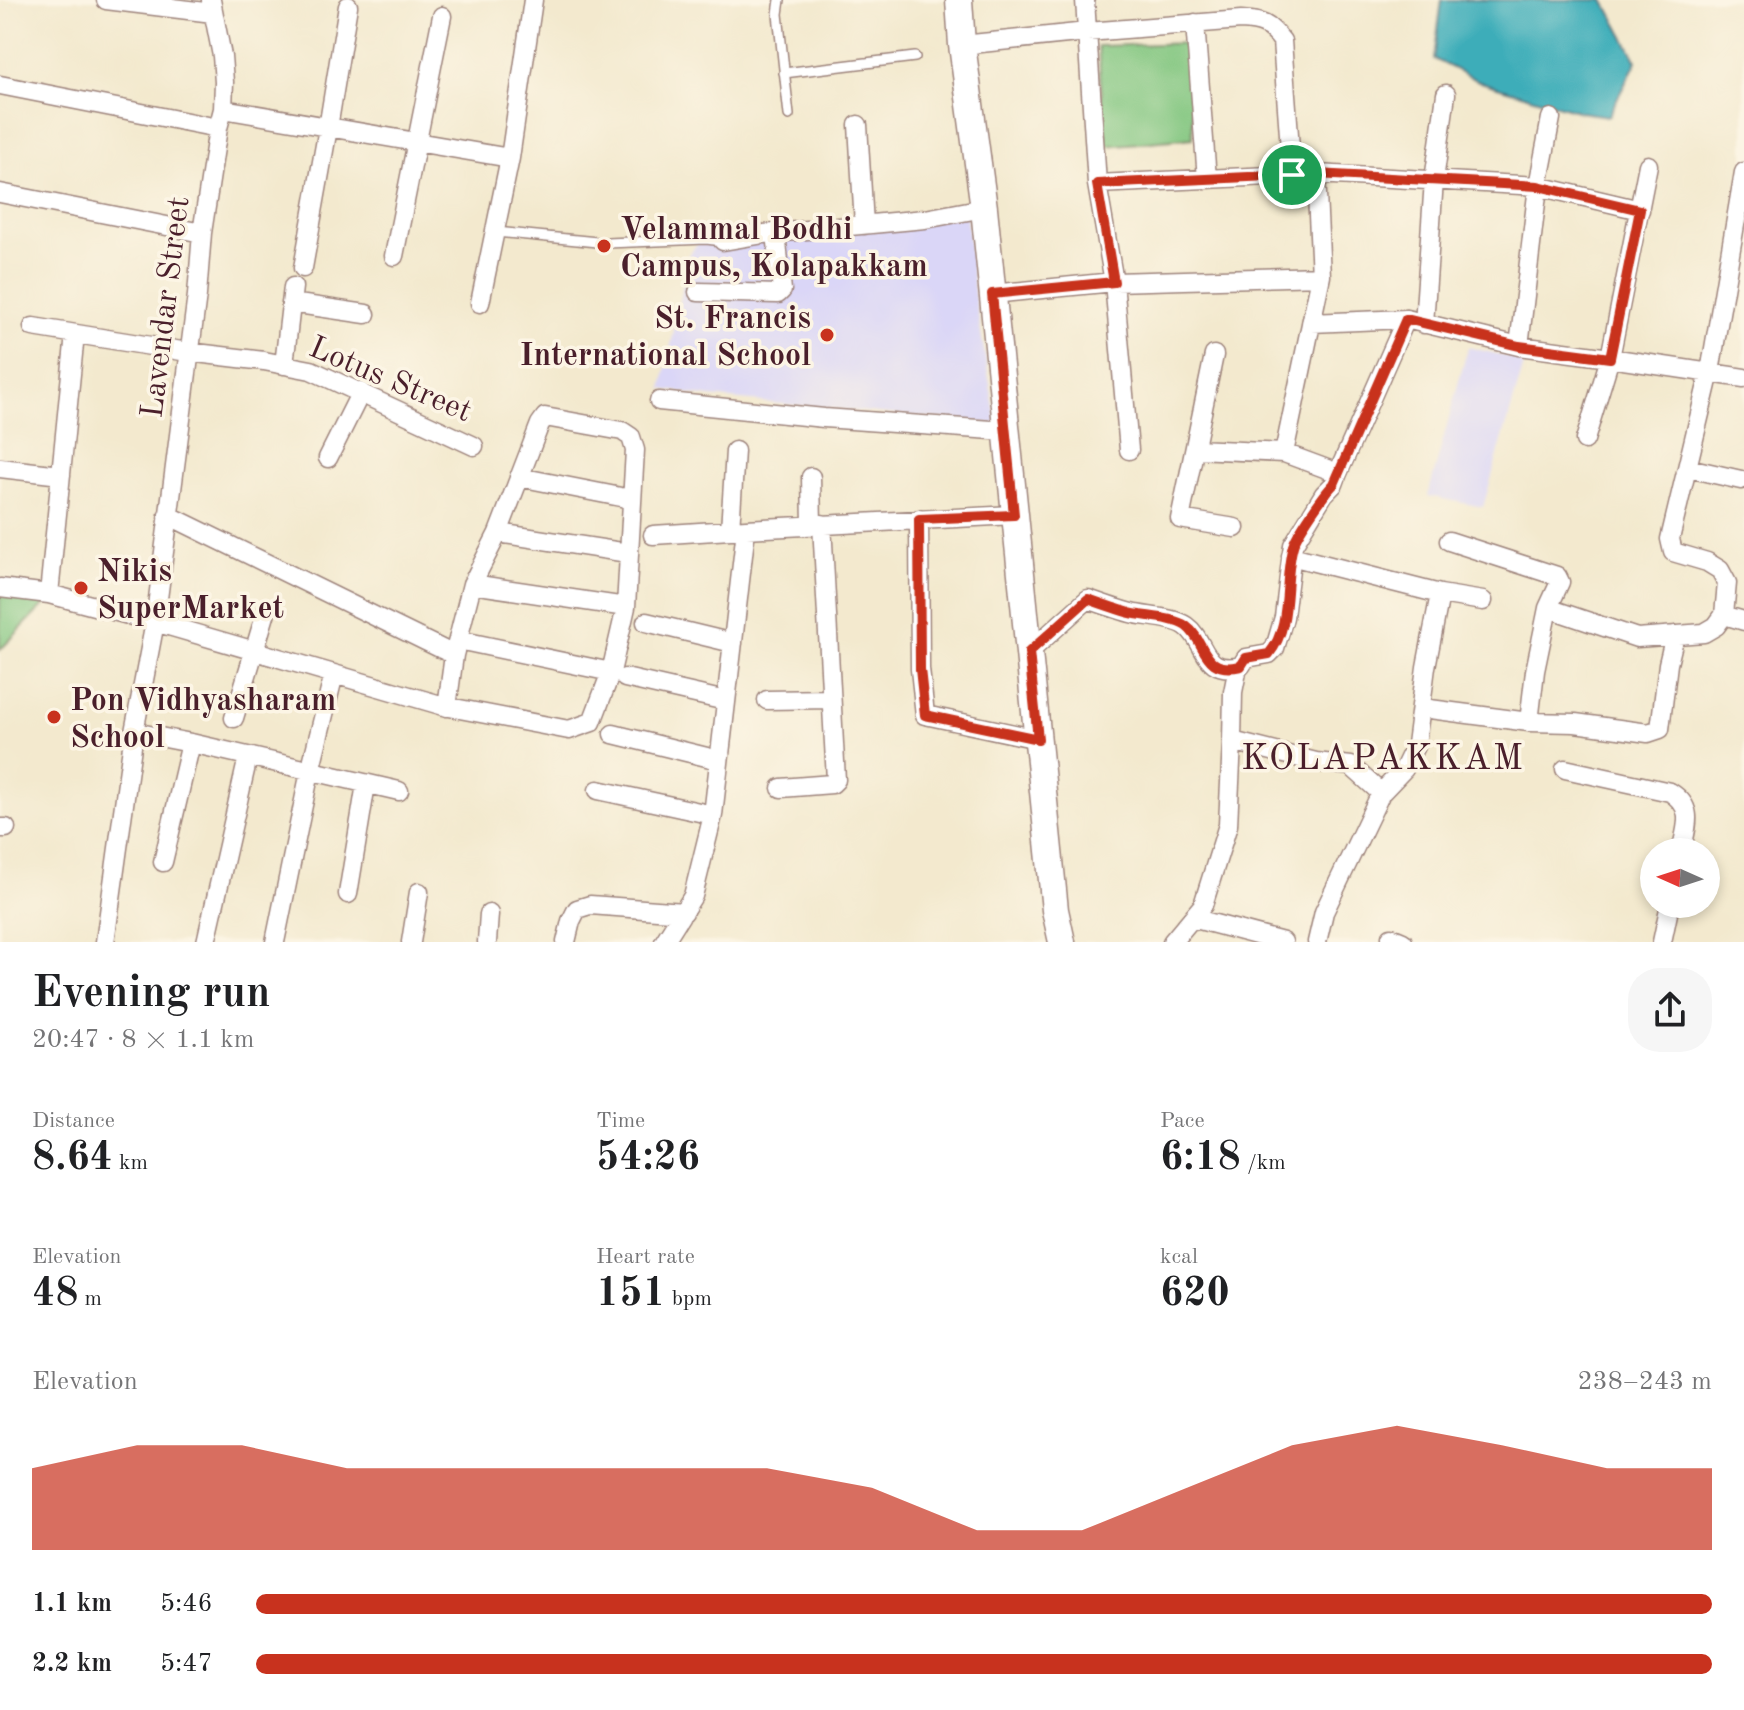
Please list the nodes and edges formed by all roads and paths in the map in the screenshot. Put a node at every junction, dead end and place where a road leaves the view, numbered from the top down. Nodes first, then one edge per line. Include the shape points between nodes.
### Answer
1 (106, 0) edge
2 (533, 0) edge
3 (780, 0) edge
4 (959, 0) edge
5 (1085, 0) edge
6 (212, 6) edge
7 (348, 6) dead end
8 (442, 16) dead end
9 (1195, 23) junction
10 (1087, 32) junction
11 (962, 45) junction
12 (915, 57) dead end
13 (784, 73) junction
14 (0, 88) edge
15 (1446, 94) dead end
16 (223, 109) junction
17 (789, 115) dead end
18 (1551, 118) dead end
19 (858, 125) dead end
20 (218, 128) junction
21 (328, 128) junction
22 (417, 141) junction
23 (510, 158) junction
24 (1648, 165) dead end
25 (1744, 172) edge
26 (1316, 174) junction
27 (1292, 175) junction
28 (1207, 179) junction
29 (1434, 180) junction
30 (1097, 184) junction
31 (1538, 186) junction
32 (0, 193) edge
33 (984, 208) junction
34 (1640, 210) junction
35 (864, 225) junction
36 (496, 232) junction
37 (202, 233) junction
38 (776, 233) junction
39 (723, 241) joint
40 (394, 256) dead end
41 (303, 268) dead end
42 (1736, 269) edge
43 (1321, 276) junction
44 (1114, 282) junction
45 (698, 292) dead end
46 (992, 294) junction
47 (480, 303) dead end
48 (366, 314) dead end
49 (1415, 322) junction
50 (1311, 323) junction
51 (33, 327) dead end
52 (75, 334) junction
53 (1519, 346) junction
54 (188, 352) junction
55 (1214, 355) dead end
56 (1610, 358) junction
57 (284, 365) junction
58 (1710, 372) junction
59 (1744, 378) edge
60 (361, 392) junction
61 (659, 401) dead end
62 (1006, 431) junction
63 (1585, 440) dead end
64 (474, 446) dead end
65 (1195, 449) junction
66 (1129, 450) dead end
67 (735, 451) dead end
68 (1284, 453) junction
69 (328, 458) dead end
70 (0, 468) edge
71 (1688, 468) junction
72 (1338, 473) junction
73 (61, 475) junction
74 (519, 477) junction
75 (811, 477) dead end
76 (1741, 480) dead end
77 (631, 499) junction
78 (168, 515) junction
79 (1014, 515) junction
80 (919, 519) junction
81 (817, 524) junction
82 (1235, 528) dead end
83 (738, 529) junction
84 (498, 533) junction
85 (653, 535) dead end
86 (1449, 541) dead end
87 (628, 553) junction
88 (1291, 556) junction
89 (472, 584) junction
90 (0, 588) edge
91 (49, 594) junction
92 (1440, 594) junction
93 (1483, 601) dead end
94 (626, 607) junction
95 (1548, 608) junction
96 (266, 612) dead end
97 (1724, 615) junction
98 (1744, 621) edge
99 (155, 622) junction
100 (646, 622) dead end
101 (1675, 635) junction
102 (733, 643) junction
103 (456, 648) junction
104 (254, 651) junction
105 (1029, 652) junction
106 (1238, 667) junction
107 (334, 674) junction
108 (618, 675) junction
109 (831, 699) junction
110 (767, 700) dead end
111 (726, 701) junction
112 (446, 706) junction
113 (1422, 708) junction
114 (234, 718) dead end
115 (1529, 722) junction
116 (134, 732) junction
117 (613, 734) dead end
118 (1038, 739) junction
119 (1232, 741) junction
120 (191, 743) junction
121 (248, 757) junction
122 (719, 760) junction
123 (1565, 769) dead end
124 (310, 771) junction
125 (366, 784) junction
126 (781, 788) dead end
127 (598, 790) dead end
128 (399, 791) dead end
129 (1381, 793) junction
130 (713, 815) junction
131 (1684, 838) edge
132 (163, 862) dead end
133 (419, 892) dead end
134 (348, 894) dead end
135 (684, 912) junction
136 (489, 914) dead end
137 (1192, 918) junction
138 (1667, 918) edge
139 (105, 942) edge
140 (206, 942) edge
141 (275, 942) edge
142 (411, 942) edge
143 (487, 942) edge
144 (566, 942) edge
145 (664, 942) edge
146 (1062, 942) edge
147 (1172, 942) edge
148 (1283, 942) edge
149 (1317, 942) edge
150 (1662, 942) edge

1 - 6 street
2 - 23 street
3 - 13 lane
4 - 11 main road
5 - 10 street
6 - 16 street, Lavendar Street via 222,56
7 - 21 street
8 - 22 street
9 - 10 street
9 - 27 street via 1257,21 1272,27 1282,41
9 - 28 street
10 - 11 street
10 - 30 street
11 - 33 main road
12 - 13 lane
13 - 17 lane
14 - 20 street
15 - 29 street
16 - 20 street, Lavendar Street
16 - 21 street
18 - 31 street
19 - 35 street
20 - 37 street, Lavendar Street
21 - 22 street
21 - 41 street
22 - 23 street
22 - 40 street
23 - 36 street
24 - 34 street
25 - 42 street
26 - 27 street
26 - 29 street
26 - 43 street
27 - 28 street
28 - 30 street
29 - 31 street
29 - 49 street
30 - 44 street
31 - 34 street
31 - 53 street
32 - 37 street
33 - 35 street
33 - 46 main road
34 - 56 street
35 - 38 street
36 - 39 lane via 607,243
36 - 47 street
37 - 54 street, Lavendar Street
38 - 39 street
38 - 45 street via 782,290 778,294
42 - 58 street
43 - 44 street
43 - 50 street
44 - 46 street
44 - 66 street
46 - 62 main road
48 - 57 street via 292,295
49 - 50 street
49 - 53 street
49 - 72 street
50 - 68 street
51 - 52 street, Lotus Street
52 - 54 street, Lotus Street
52 - 73 street
53 - 56 street
54 - 57 street, Lotus Street
54 - 78 street, Lavendar Street
55 - 65 street
56 - 58 street
56 - 63 street
57 - 60 street, Lotus Street via 315,371
58 - 59 street
58 - 71 street
60 - 64 street, Lotus Street
60 - 69 street
61 - 62 street
62 - 79 main road
65 - 68 street
65 - 82 street via 1180,519
67 - 83 street
68 - 72 street
70 - 73 street
71 - 76 street
71 - 97 street via 1671,547 1720,570 1727,583
72 - 88 street via 1298,535
73 - 91 street
74 - 77 street
74 - 77 street via 545,417 622,431 631,437 635,450
74 - 84 street
75 - 81 street
77 - 87 street
78 - 99 street, Lavendar Street
78 - 103 street
79 - 80 street
79 - 105 main road
80 - 81 street
80 - 118 street via 925,715
81 - 83 street
81 - 109 street
83 - 85 street
83 - 102 street
84 - 87 street
84 - 89 street
86 - 95 street via 1557,576 1560,582
87 - 94 street
88 - 92 street
88 - 106 street via 1275,648 1246,658
89 - 94 street
89 - 103 street
90 - 91 street
91 - 99 street
92 - 93 street
92 - 113 street
94 - 108 street
95 - 101 street via 1637,638
95 - 115 street
96 - 104 street
97 - 98 street
97 - 101 street via 1704,633
99 - 104 street
99 - 116 street, Lavendar Street
100 - 102 street
101 - 115 street via 1660,729 1648,733
102 - 111 street
103 - 108 street
103 - 112 street
104 - 107 street
104 - 114 street
105 - 106 street via 1088,599 1177,621 1215,664
105 - 118 main road
106 - 119 street
107 - 112 street
107 - 124 street
108 - 111 street
108 - 112 street via 592,722 569,730
109 - 110 street
109 - 126 street via 836,780
111 - 122 street
113 - 115 street
113 - 129 street via 1416,744 1404,769
116 - 120 street
116 - 139 street, Lavendar Street
117 - 122 street
118 - 146 main road
119 - 129 street via 1351,766
119 - 137 street via 1228,825 1203,905
120 - 121 street
120 - 132 street
121 - 124 street
121 - 140 street
122 - 130 street
123 - 131 street via 1670,792 1686,807
124 - 125 street
124 - 141 street
125 - 128 street
125 - 134 street
127 - 130 street
129 - 149 street via 1324,912
130 - 135 street via 693,896
133 - 142 street
135 - 144 street via 590,905 577,909
135 - 145 street
136 - 143 street
137 - 147 street
137 - 148 street
138 - 150 street

